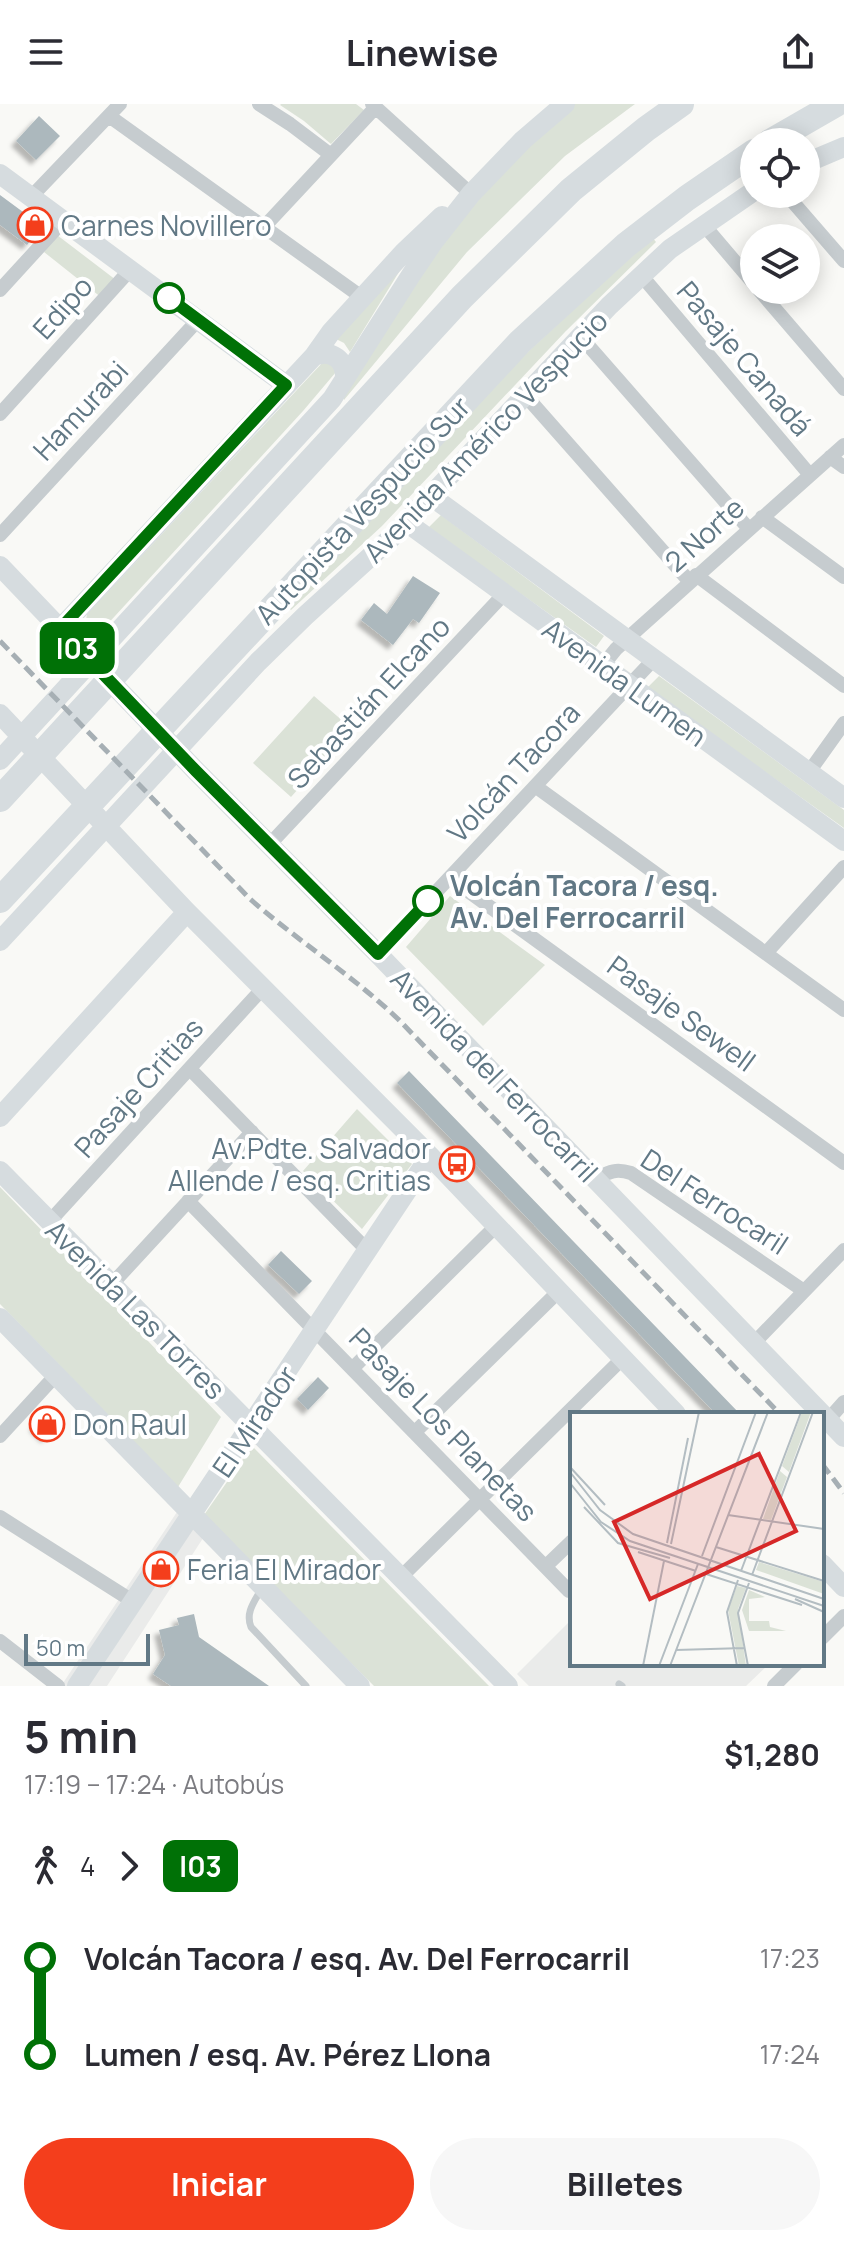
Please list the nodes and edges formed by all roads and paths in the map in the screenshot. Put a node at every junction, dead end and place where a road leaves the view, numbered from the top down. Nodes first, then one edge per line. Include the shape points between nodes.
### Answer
1 (120, 104) edge
2 (259, 104) edge
3 (681, 104) edge
4 (836, 104) edge
5 (374, 106) edge
6 (552, 108) edge
7 (844, 111) edge
8 (109, 116) junction
9 (800, 124) junction
10 (793, 128) edge
11 (844, 147) edge
12 (331, 155) junction
13 (820, 157) edge
14 (740, 162) edge
15 (0, 174) edge
16 (471, 194) junction
17 (31, 197) junction
18 (740, 200) edge
19 (798, 208) edge
20 (63, 221) junction
21 (703, 224) junction
22 (263, 228) junction
23 (844, 261) edge
24 (740, 268) edge
25 (130, 270) junction
26 (641, 275) junction
27 (0, 290) edge
28 (363, 298) junction
29 (771, 304) edge
30 (198, 320) junction
31 (580, 336) junction
32 (314, 356) junction
33 (345, 379) junction
34 (286, 385) junction
35 (844, 389) edge
36 (525, 395) junction
37 (0, 414) edge
38 (844, 445) edge
39 (830, 457) junction
40 (844, 467) edge
41 (810, 475) junction
42 (431, 496) junction
43 (762, 517) junction
44 (406, 522) junction
45 (749, 529) junction
46 (0, 535) edge
47 (0, 566) edge
48 (844, 577) edge
49 (693, 578) junction
50 (504, 594) junction
51 (66, 636) junction
52 (627, 639) junction
53 (654, 659) junction
54 (603, 665) junction
55 (630, 685) junction
56 (844, 686) edge
57 (4, 717) edge
58 (844, 723) edge
59 (0, 760) edge
60 (809, 772) junction
61 (535, 786) junction
62 (844, 798) edge
63 (0, 799) edge
64 (844, 841) edge
65 (270, 844) junction
66 (844, 867) edge
67 (450, 878) junction
68 (0, 900) edge
69 (187, 912) junction
70 (0, 941) edge
71 (766, 953) junction
72 (378, 954) junction
73 (264, 987) junction
74 (844, 1010) edge
75 (190, 1069) junction
76 (0, 1117) edge
77 (252, 1132) junction
78 (430, 1156) junction
79 (844, 1163) edge
80 (0, 1171) edge
81 (595, 1179) junction
82 (188, 1201) junction
83 (50, 1221) junction
84 (496, 1226) junction
85 (367, 1250) junction
86 (844, 1250) edge
87 (112, 1284) junction
88 (559, 1291) junction
89 (804, 1291) junction
90 (0, 1318) edge
91 (315, 1329) junction
92 (754, 1343) junction
93 (623, 1358) junction
94 (353, 1368) junction
95 (56, 1375) junction
96 (844, 1402) edge
97 (674, 1412) edge
98 (820, 1412) edge
99 (824, 1416) edge
100 (251, 1425) junction
101 (415, 1432) junction
102 (0, 1436) edge
103 (844, 1437) edge
104 (480, 1499) junction
105 (193, 1513) junction
106 (0, 1517) edge
107 (570, 1543) edge
108 (546, 1566) junction
109 (824, 1566) edge
110 (401, 1577) junction
111 (263, 1586) junction
112 (844, 1587) edge
113 (569, 1591) dead end
114 (134, 1602) junction
115 (844, 1616) edge
116 (824, 1636) edge
117 (0, 1641) edge
118 (794, 1666) edge
119 (81, 1685) edge
120 (58, 1686) edge
121 (306, 1686) edge
122 (360, 1686) edge
123 (508, 1686) edge
124 (774, 1686) edge

1 - 8 street
2 - 12 street
3 - 63 highway via 571,190 482,276
4 - 9 highway
5 - 12 street
5 - 16 street
6 - 16 street
7 - 9 highway
8 - 17 street
8 - 22 street
9 - 10 highway
11 - 13 street
12 - 22 street
14 - 68 highway, Autopista Vespucio Sur via 626,245 520,342
15 - 17 street
16 - 28 street via 419,236
16 - 33 street
17 - 20 street
18 - 21 street, Avenida Américo Vespucio
19 - 23 street
20 - 25 street
20 - 27 street
21 - 24 street
21 - 26 street, Avenida Américo Vespucio
22 - 28 street
25 - 30 street
25 - 37 street, Edipo
26 - 31 street, Avenida Américo Vespucio
26 - 41 street, Pasaje Canadá
28 - 32 street
29 - 35 street
30 - 34 street
30 - 46 street, Hamurabi
31 - 36 street, Avenida Américo Vespucio
31 - 45 street
32 - 33 street via 337,357 345,367
32 - 34 street
33 - 59 street via 298,438
34 - 51 street
36 - 42 street, Avenida Américo Vespucio
36 - 49 street
38 - 39 street, 2 Norte
39 - 40 street
39 - 41 street, 2 Norte
41 - 43 street, 2 Norte
42 - 44 street, Avenida Américo Vespucio
42 - 52 street, Avenida Lumen
43 - 45 street, 2 Norte
43 - 48 street
44 - 50 street, Avenida Lumen
44 - 70 street, Avenida Américo Vespucio via 281,639
45 - 49 street, 2 Norte
47 - 51 street, Avenida del Ferrocarril
49 - 52 street, 2 Norte
49 - 56 street
50 - 54 street, Avenida Lumen
50 - 65 street, Sebastián Elcano
51 - 65 street, Avenida del Ferrocarril
52 - 53 street, Avenida Lumen
52 - 54 street, 2 Norte
53 - 55 street, Volcán Tacora
53 - 60 street, Avenida Lumen
54 - 55 street, Avenida Lumen
55 - 61 street, Volcán Tacora
55 - 64 street, Avenida Lumen
57 - 69 street
58 - 60 street
60 - 62 street, Avenida Lumen
61 - 67 street, Volcán Tacora
61 - 71 street
65 - 72 street, Avenida del Ferrocarril
66 - 71 street
67 - 72 street, Volcán Tacora
67 - 79 street, Pasaje Sewell
69 - 73 street
69 - 76 street
71 - 74 street
72 - 81 street, Avenida del Ferrocarril
73 - 75 street, Pasaje Critias
73 - 78 street
75 - 77 street
75 - 83 street, Pasaje Critias
77 - 82 street
77 - 85 street
78 - 84 street
78 - 85 street, El Mirador
80 - 83 street, Avenida Las Torres
81 - 89 street, Del Ferrocaril via 618,1169 631,1173
81 - 92 street, Avenida del Ferrocarril
82 - 87 street
82 - 91 street, Pasaje Los Planetas
83 - 87 street, Avenida Las Torres
84 - 88 street
84 - 94 street
85 - 91 street, El Mirador
86 - 89 street
87 - 100 street, Avenida Las Torres
88 - 93 street
88 - 101 street
89 - 92 street
90 - 95 street
91 - 94 street, Pasaje Los Planetas
91 - 100 street, El Mirador
92 - 98 street, Avenida del Ferrocarril
93 - 97 street
93 - 104 street
94 - 101 street, Pasaje Los Planetas
95 - 102 street
95 - 105 street
96 - 99 street
99 - 103 street, Avenida del Ferrocarril
100 - 105 street, El Mirador
100 - 110 street, Avenida Las Torres
101 - 104 street, Pasaje Los Planetas
104 - 108 street, Pasaje Los Planetas
104 - 110 street
105 - 111 street
105 - 114 street, El Mirador
106 - 114 street
107 - 108 street
108 - 113 street, Pasaje Los Planetas
109 - 112 street
110 - 123 street, Avenida Las Torres
111 - 121 lane via 248,1615 251,1627
111 - 122 street
114 - 119 street, El Mirador
115 - 116 street
117 - 120 street
118 - 124 street

